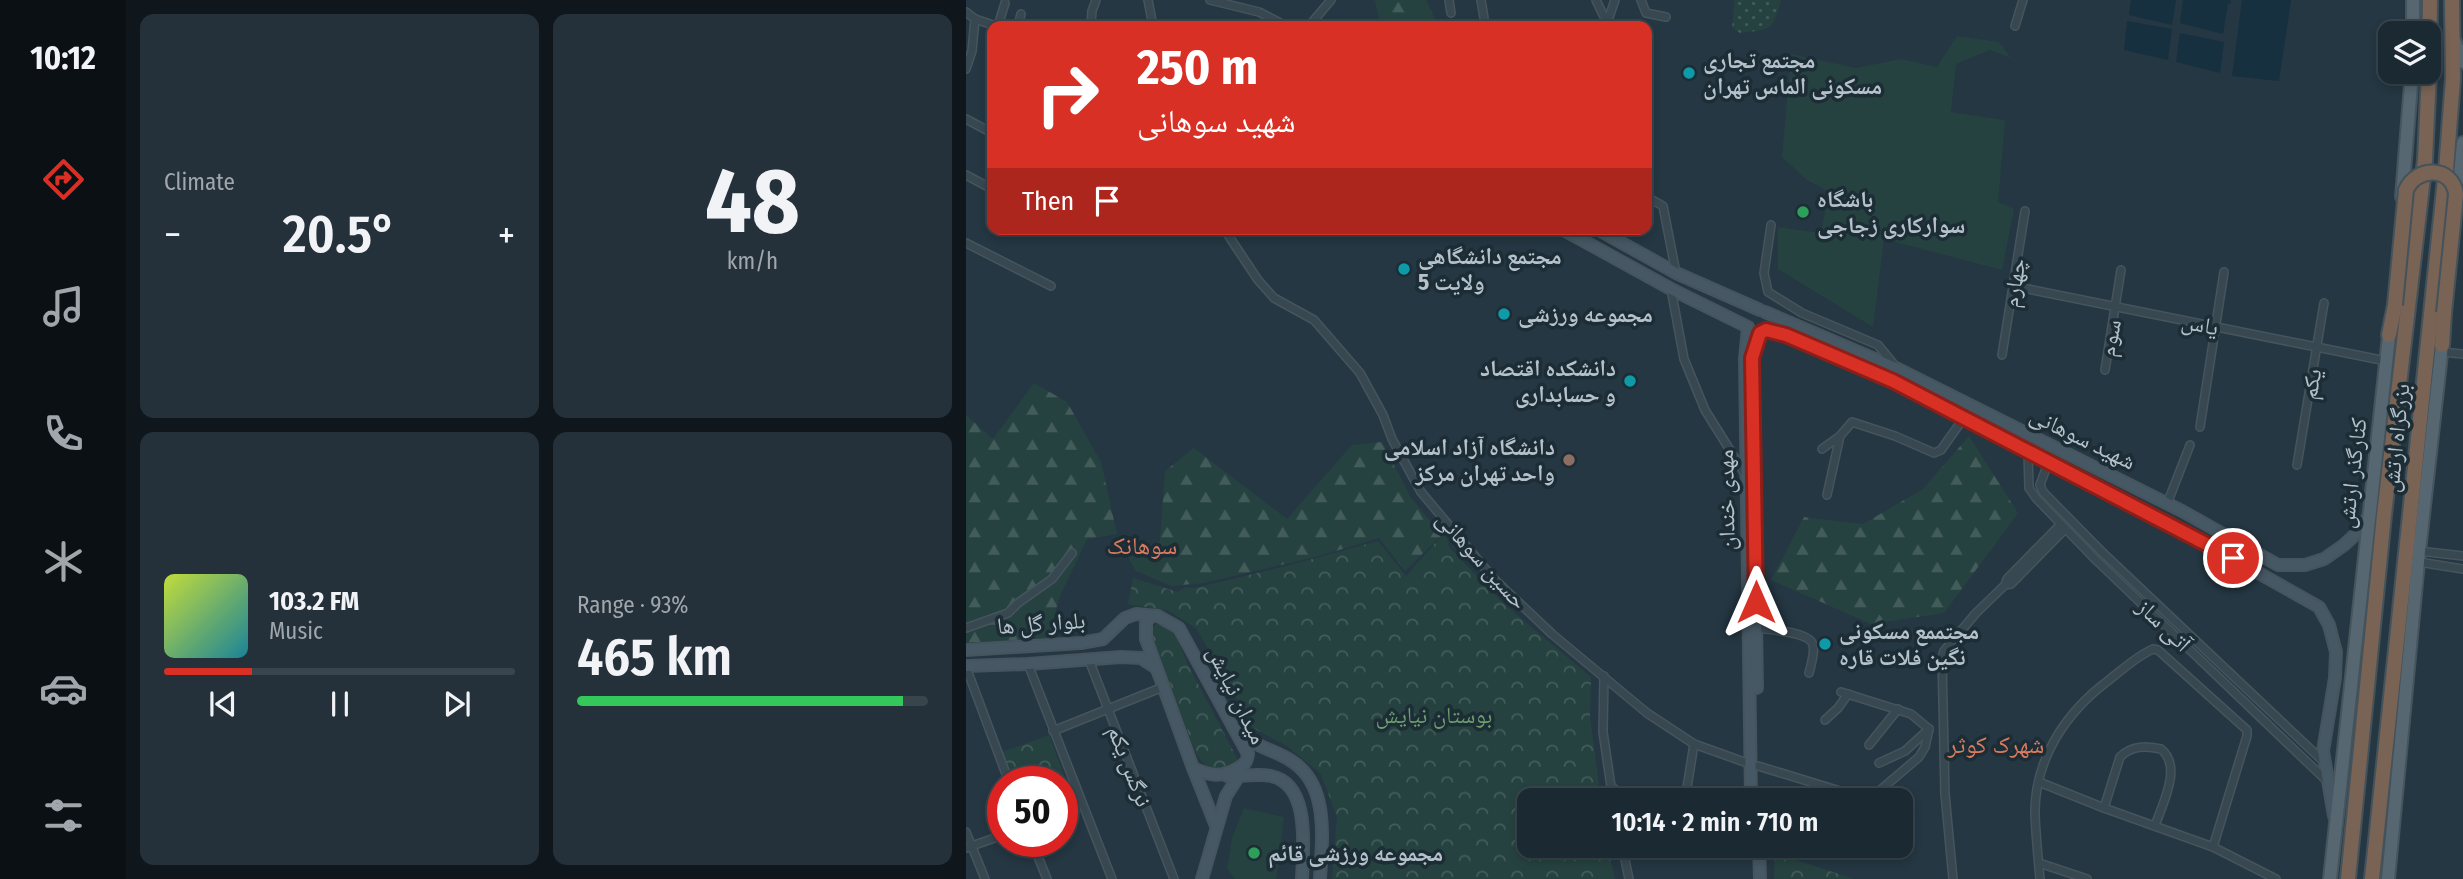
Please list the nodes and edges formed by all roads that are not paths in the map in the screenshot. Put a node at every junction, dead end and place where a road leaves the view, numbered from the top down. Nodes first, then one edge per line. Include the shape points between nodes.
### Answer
1 (1096, 0) edge
2 (1148, 0) edge
3 (1210, 0) edge
4 (1331, 0) edge
5 (1449, 0) edge
6 (1481, 0) edge
7 (1596, 0) edge
8 (1615, 0) edge
9 (1641, 0) edge
10 (2023, 0) edge
11 (2413, 0) edge
12 (2430, 0) edge
13 (2452, 0) edge
14 (1005, 3) dead end
15 (966, 12) edge
16 (1451, 13) dead end
17 (1021, 14) dead end
18 (1666, 17) dead end
19 (1484, 18) dead end
20 (975, 19) junction
21 (999, 21) edge
22 (1019, 21) edge
23 (1091, 21) edge
24 (1152, 21) edge
25 (1276, 21) edge
26 (1313, 21) edge
27 (1605, 21) edge
28 (1608, 21) edge
29 (2413, 21) edge
30 (2429, 21) edge
31 (987, 23) edge
32 (2015, 26) dead end
33 (2453, 38) junction
34 (2463, 60) edge
35 (966, 69) edge
36 (2453, 79) junction
37 (2411, 84) edge
38 (2427, 84) edge
39 (966, 120) edge
40 (987, 130) edge
41 (2463, 143) edge
42 (966, 175) edge
43 (987, 187) edge
44 (1652, 200) edge
45 (2025, 211) dead end
46 (1771, 225) dead end
47 (1228, 235) edge
48 (1573, 235) edge
49 (1608, 235) edge
50 (966, 243) edge
51 (2121, 270) dead end
52 (2224, 272) dead end
53 (1676, 273) junction
54 (1051, 286) dead end
55 (2013, 286) junction
56 (1671, 289) junction
57 (2324, 303) dead end
58 (2116, 306) junction
59 (1763, 311) junction
60 (1748, 327) junction
61 (2216, 327) junction
62 (1763, 332) junction
63 (2389, 335) junction
64 (2317, 347) junction
65 (2442, 349) junction
66 (2463, 354) edge
67 (2002, 355) dead end
68 (2387, 362) junction
69 (1898, 369) junction
70 (2105, 370) dead end
71 (1893, 381) junction
72 (1963, 419) junction
73 (2200, 427) dead end
74 (1840, 436) junction
75 (2190, 445) dead end
76 (1822, 449) dead end
77 (2028, 453) junction
78 (2048, 463) junction
79 (2297, 465) dead end
80 (1743, 471) dead end
81 (1827, 495) dead end
82 (2167, 504) junction
83 (2424, 505) junction
84 (2368, 517) junction
85 (2063, 527) junction
86 (2224, 534) junction
87 (2214, 548) junction
88 (1072, 553) dead end
89 (2103, 553) junction
90 (2419, 556) junction
91 (2463, 556) edge
92 (2096, 560) junction
93 (2463, 569) edge
94 (2402, 601) junction
95 (1151, 617) junction
96 (966, 628) edge
97 (1756, 628) junction
98 (966, 650) edge
99 (1089, 660) junction
100 (1028, 664) junction
101 (966, 667) edge
102 (1155, 667) junction
103 (1809, 673) dead end
104 (1604, 676) junction
105 (1163, 687) junction
106 (1898, 709) junction
107 (1108, 710) junction
108 (1825, 720) dead end
109 (1229, 721) junction
110 (1930, 729) junction
111 (1053, 731) junction
112 (1694, 744) junction
113 (1869, 745) dead end
114 (2310, 749) junction
115 (2303, 758) junction
116 (2324, 762) junction
117 (1879, 763) dead end
118 (1243, 765) junction
119 (1754, 765) junction
120 (1003, 766) edge
121 (1193, 768) junction
122 (1224, 775) junction
123 (1238, 777) junction
124 (2039, 782) junction
125 (2328, 782) junction
126 (1610, 786) joint
127 (1612, 788) edge
128 (1687, 788) edge
129 (1752, 788) edge
130 (1757, 788) edge
131 (2104, 808) junction
132 (1216, 826) junction
133 (2155, 826) junction
134 (2336, 829) junction
135 (966, 832) edge
136 (987, 841) edge
137 (969, 847) edge
138 (2213, 847) junction
139 (1038, 857) edge
140 (1625, 858) edge
141 (1753, 858) edge
142 (1759, 858) edge
143 (2039, 863) junction
144 (2264, 876) edge
145 (985, 879) edge
146 (1047, 879) edge
147 (1112, 879) edge
148 (1174, 879) edge
149 (1202, 879) edge
150 (1302, 879) edge
151 (1320, 879) edge
152 (1629, 879) edge
153 (1754, 879) edge
154 (1760, 879) edge
155 (1953, 879) edge
156 (2040, 879) edge
157 (2087, 879) edge
158 (2276, 879) edge
159 (2330, 879) edge
160 (2348, 879) edge
161 (2372, 879) edge
162 (2388, 879) edge

1 - 23 street
2 - 24 street
3 - 25 street
4 - 26 street
5 - 16 street
6 - 19 street
7 - 27 street
8 - 28 street
9 - 18 street via 1646,13
10 - 32 street
11 - 29 main road
12 - 30 highway, بزرگراه ارتش
13 - 33 highway, بزرگراه ارتش
14 - 21 street
15 - 20 street
17 - 22 street
20 - 31 street
20 - 35 street
33 - 34 main road
33 - 36 highway, بزرگراه ارتش
34 - 36 main road
36 - 94 highway, بزرگراه ارتش
37 - 63 main road, کنارگذر ارتش
38 - 160 highway, بزرگراه ارتش via 2425,160
39 - 40 street
41 - 65 main road
42 - 43 street
44 - 53 street via 1663,206
45 - 55 street, چهارم
46 - 69 street via 1764,273 1768,292 1802,313 1878,345
47 - 104 street, حسین سوهانی via 1274,298 1314,320 1360,373 1421,492 1450,528 1494,579
48 - 56 main road
49 - 53 main road, شهید سوهانی
50 - 54 street
51 - 58 street, سوم
52 - 61 street
53 - 59 main road, شهید سوهانی
55 - 58 street, یاس
55 - 67 street, چهارم
56 - 60 main road
56 - 80 street via 1684,359 1704,410
57 - 64 street, یکم
58 - 61 street, یاس
58 - 70 street, سوم
59 - 60 main road via 1750,313
59 - 62 main road via 1770,321
59 - 69 main road, شهید سوهانی
60 - 62 main road
60 - 119 main road, مهدی خندان via 1745,371
61 - 64 street, یاس
61 - 73 street
62 - 71 main road, شهید سوهانی via 1786,335
62 - 97 main road, مهدی خندان via 1752,358
63 - 65 highway, bridge via 2406,190 2414,178 2433,172 2452,181 2456,194
63 - 68 main road, کنارگذر ارتش
64 - 68 street, یاس
64 - 79 street, یکم
65 - 66 street
65 - 83 main road
68 - 84 main road, کنارگذر ارتش
69 - 71 main road
69 - 82 main road, شهید سوهانی
71 - 72 main road, شهید سوهانی
72 - 74 street via 1938,453 1855,422
72 - 77 main road, شهید سوهانی
74 - 76 street
74 - 81 street
75 - 82 street
77 - 78 main road, شهید سوهانی
77 - 85 street, آتی ساز via 2029,488
78 - 87 main road, شهید سوهانی
78 - 89 street, آتی ساز via 2040,489
82 - 86 main road, شهید سوهانی
83 - 90 main road
83 - 94 main road
84 - 86 main road, شهید سوهانی via 2335,552 2297,566 2278,565
84 - 134 main road, کنارگذر ارتش
85 - 92 street, آتی ساز
85 - 155 street via 2007,579 1944,651 1945,794
86 - 87 main road
87 - 116 main road, شهید سوهانی via 2313,602 2326,618 2336,665
88 - 96 street via 1052,579 1008,612
89 - 92 street
89 - 114 street, آتی ساز
90 - 91 street
90 - 93 street
90 - 162 main road
92 - 115 street, آتی ساز
94 - 161 highway, بزرگراه ارتش
95 - 98 main road, بلوار گل ها via 1136,614 1125,618 1103,639 1082,643
95 - 102 main road via 1145,629
95 - 109 main road, میدان نیایش via 1179,628
97 - 103 street via 1810,639
97 - 119 main road, مهدی خندان
99 - 100 main road, بلوار گل ها
99 - 102 main road, بلوار گل ها via 1141,659
99 - 107 street, نرگس یکم
100 - 101 main road, بلوار گل ها
100 - 111 street
101 - 120 street
102 - 105 main road
104 - 112 street, حسین سوهانی via 1647,713
104 - 126 street
105 - 107 street
105 - 121 main road
106 - 108 street via 1845,693
106 - 110 street
106 - 113 street
107 - 111 street
107 - 148 street, نرگس یکم
109 - 118 main road, میدان نیایش via 1248,754
109 - 151 main road via 1248,741 1306,771 1321,812
110 - 117 street via 1905,751
110 - 119 street via 1919,757 1871,798
111 - 147 street
112 - 119 street, حسین سوهانی
112 - 128 street
114 - 115 street via 2310,755
114 - 116 street, آتی ساز
115 - 125 street, آتی ساز
116 - 125 main road, شهید سوهانی
118 - 122 main road, میدان نیایش
118 - 123 main road
119 - 129 main road, مهدی خندان
119 - 130 main road, مهدی خندان
121 - 122 main road
121 - 132 main road
122 - 123 main road
123 - 132 main road
123 - 150 main road via 1273,776 1293,792 1303,822
124 - 131 street
124 - 138 street via 2062,724 2099,687 2152,649 2158,650 2247,730
124 - 143 street via 2035,813
125 - 134 main road, شهید سوهانی
126 - 127 street
131 - 133 street
131 - 133 street via 2120,757 2135,747 2161,750 2170,759 2172,773
132 - 149 main road
133 - 138 street
134 - 159 main road, کنارگذر ارتش
135 - 137 street
136 - 137 street
137 - 145 street
138 - 144 street
139 - 146 street
140 - 152 street
141 - 153 main road
142 - 154 main road
143 - 156 street
143 - 157 street
144 - 158 street

